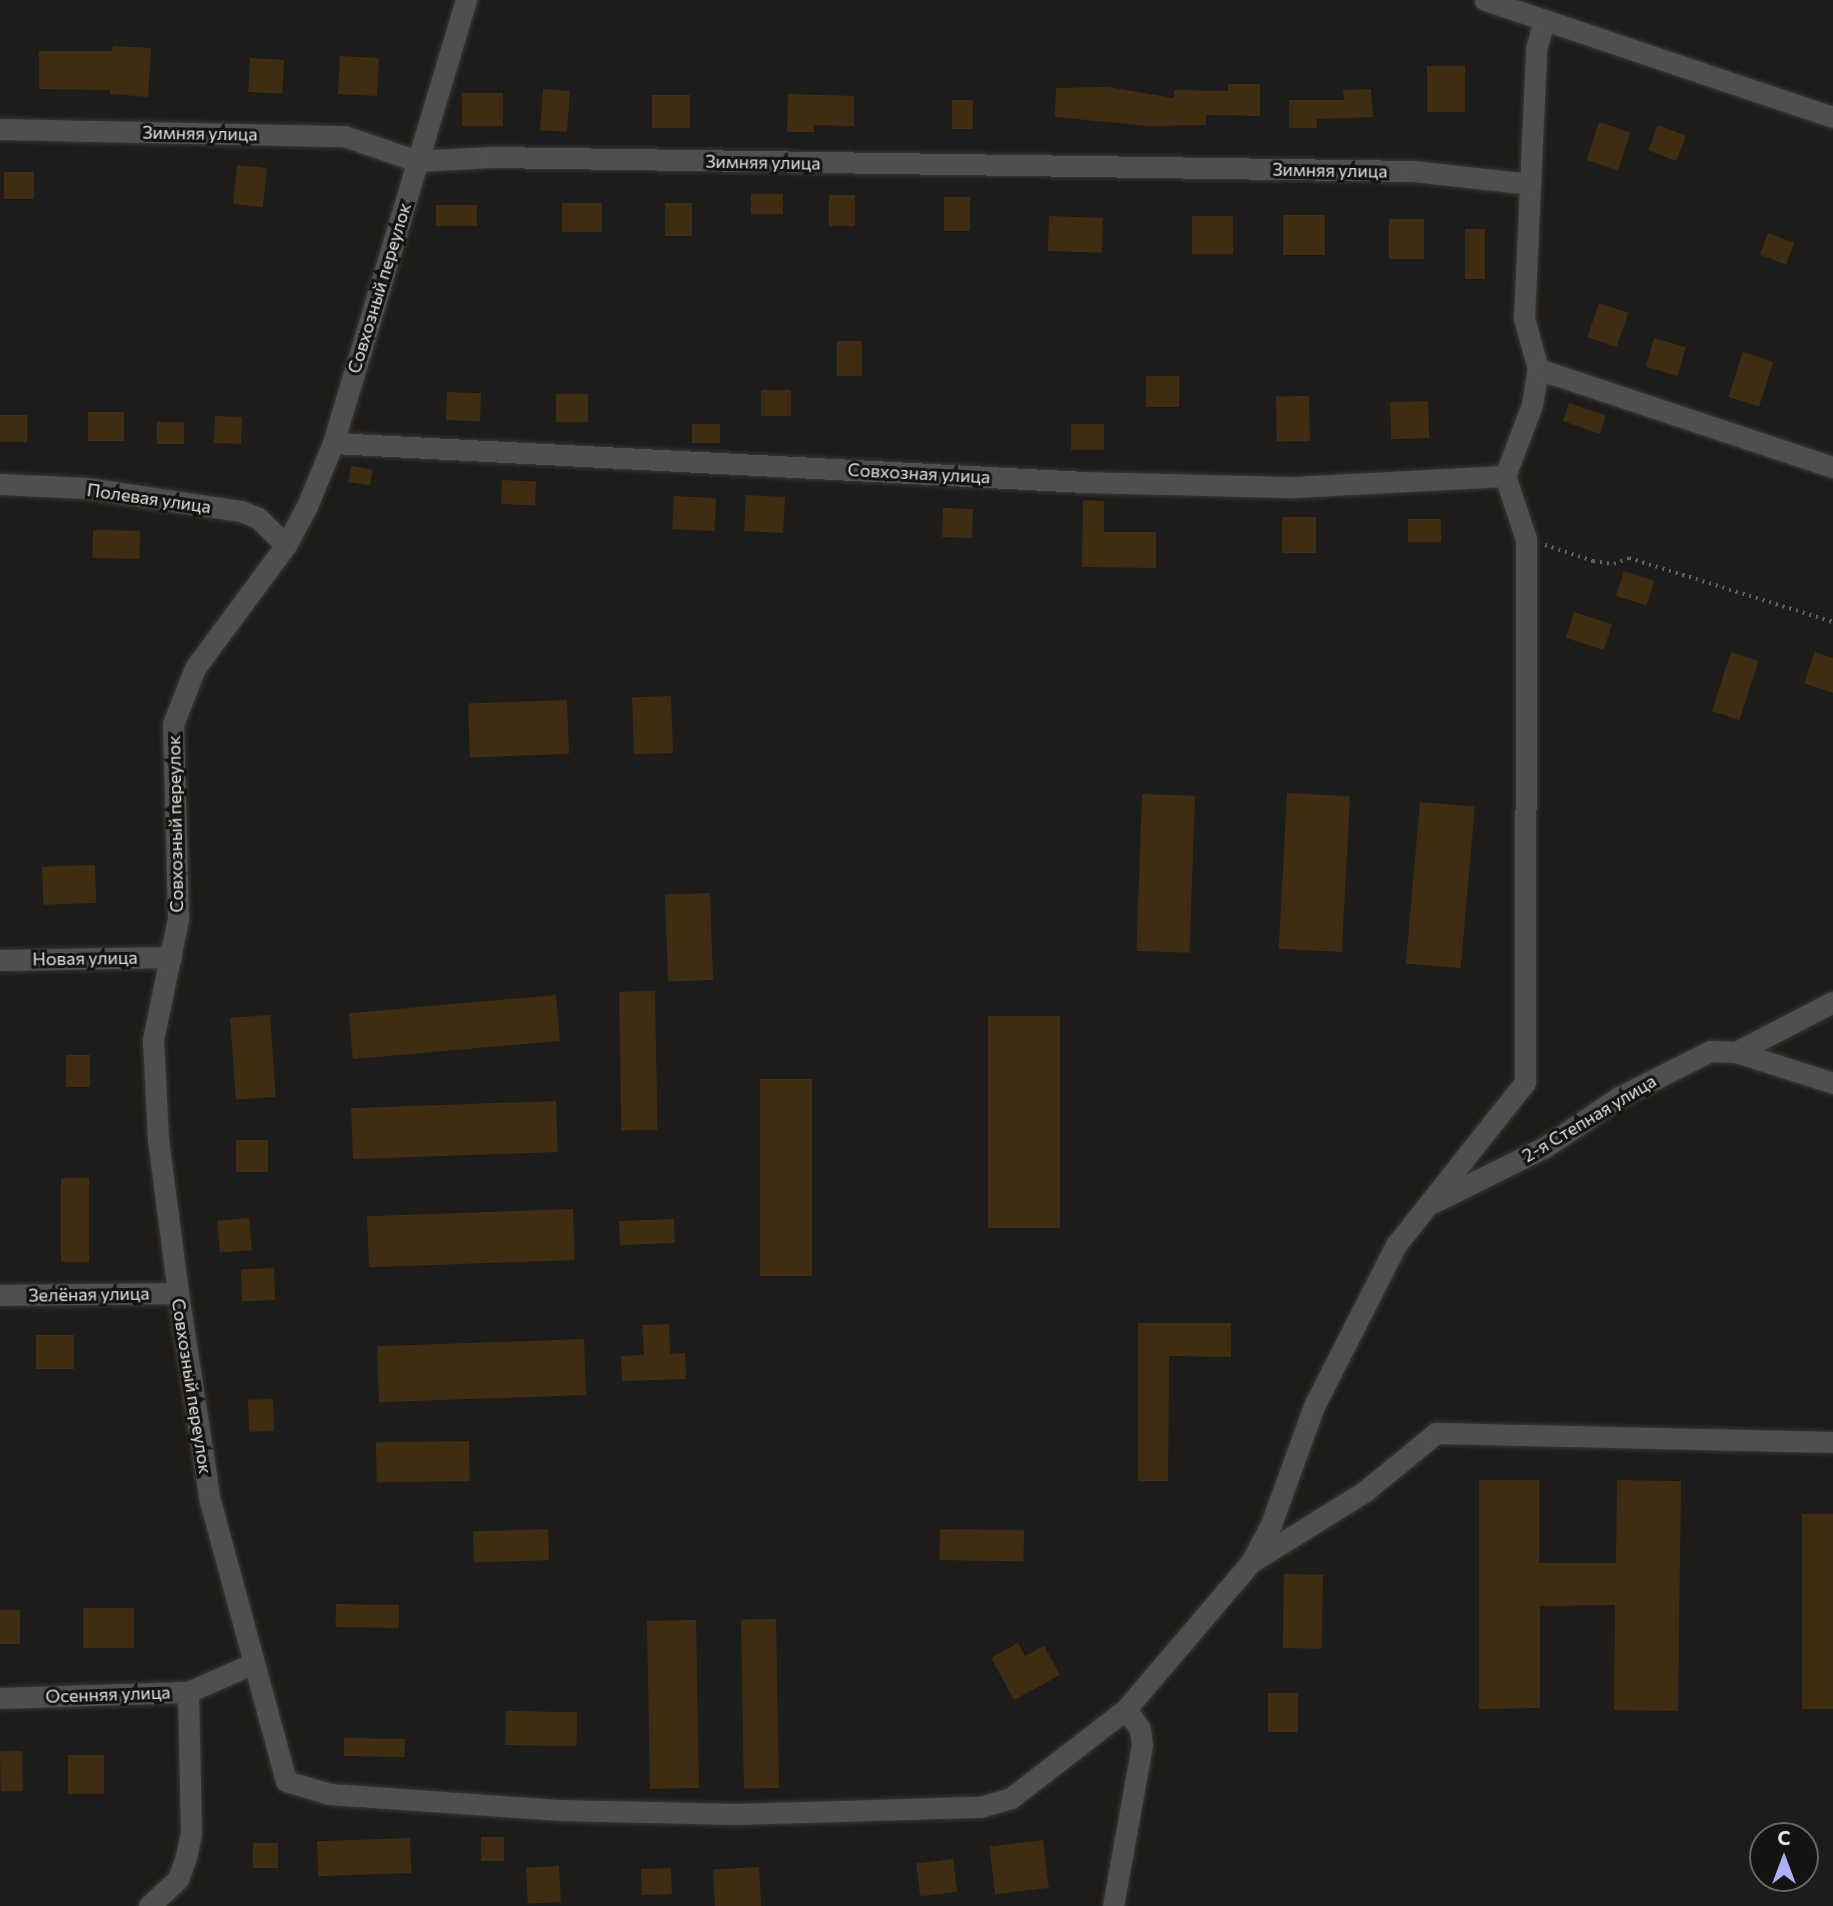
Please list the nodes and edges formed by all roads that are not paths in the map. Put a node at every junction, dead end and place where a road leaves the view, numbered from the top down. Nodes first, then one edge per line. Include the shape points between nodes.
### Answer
1 (466, 0) edge
2 (1485, 0) edge
3 (1544, 21) junction
4 (1833, 117) edge
5 (0, 129) edge
6 (417, 161) junction
7 (1530, 184) junction
8 (1538, 369) junction
9 (333, 443) junction
10 (1833, 467) edge
11 (1505, 476) junction
12 (0, 484) edge
13 (286, 545) junction
14 (171, 957) junction
15 (0, 960) edge
16 (1833, 1002) edge
17 (1736, 1052) junction
18 (1833, 1083) edge
19 (1429, 1204) junction
20 (178, 1293) junction
21 (0, 1295) edge
22 (1833, 1442) edge
23 (1251, 1562) junction
24 (252, 1664) junction
25 (188, 1692) junction
26 (0, 1698) edge
27 (1126, 1709) junction
28 (149, 1906) edge
29 (1113, 1906) edge

1 - 6 street, Совхозный переулок
2 - 3 street
3 - 4 street
3 - 7 street via 1536,49
5 - 6 street, Зимняя улица via 344,136
6 - 7 street, Зимняя улица via 491,157 1413,171
6 - 9 street, Совхозный переулок
7 - 8 street via 1524,318
8 - 10 street
8 - 11 street via 1532,405
9 - 11 street, Совхозная улица via 1084,482 1296,487
9 - 13 street, Совхозный переулок
11 - 19 street via 1526,538 1525,1082
12 - 13 street, Полевая улица via 87,488 241,511 258,518
13 - 14 street, Совхозный переулок via 195,668 179,700 173,724 178,919
14 - 15 street, Новая улица
14 - 20 street, Совхозный переулок via 153,1040 158,1139
16 - 17 street
17 - 18 street, 2-я Степная улица
17 - 19 street, 2-я Степная улица via 1710,1051 1619,1097 1545,1147
19 - 23 street via 1396,1245 1354,1324 1314,1406 1270,1527
20 - 21 street, Зелёная улица
20 - 24 street, Совхозный переулок via 210,1501
22 - 23 street via 1436,1433 1364,1492
23 - 27 street
24 - 25 street, Осенняя улица
24 - 27 street, Совхозный переулок via 286,1781 330,1794 559,1810 737,1814 981,1807 1011,1798
25 - 26 street, Осенняя улица
25 - 28 street via 189,1845 178,1879
27 - 29 street via 1140,1729 1142,1745

